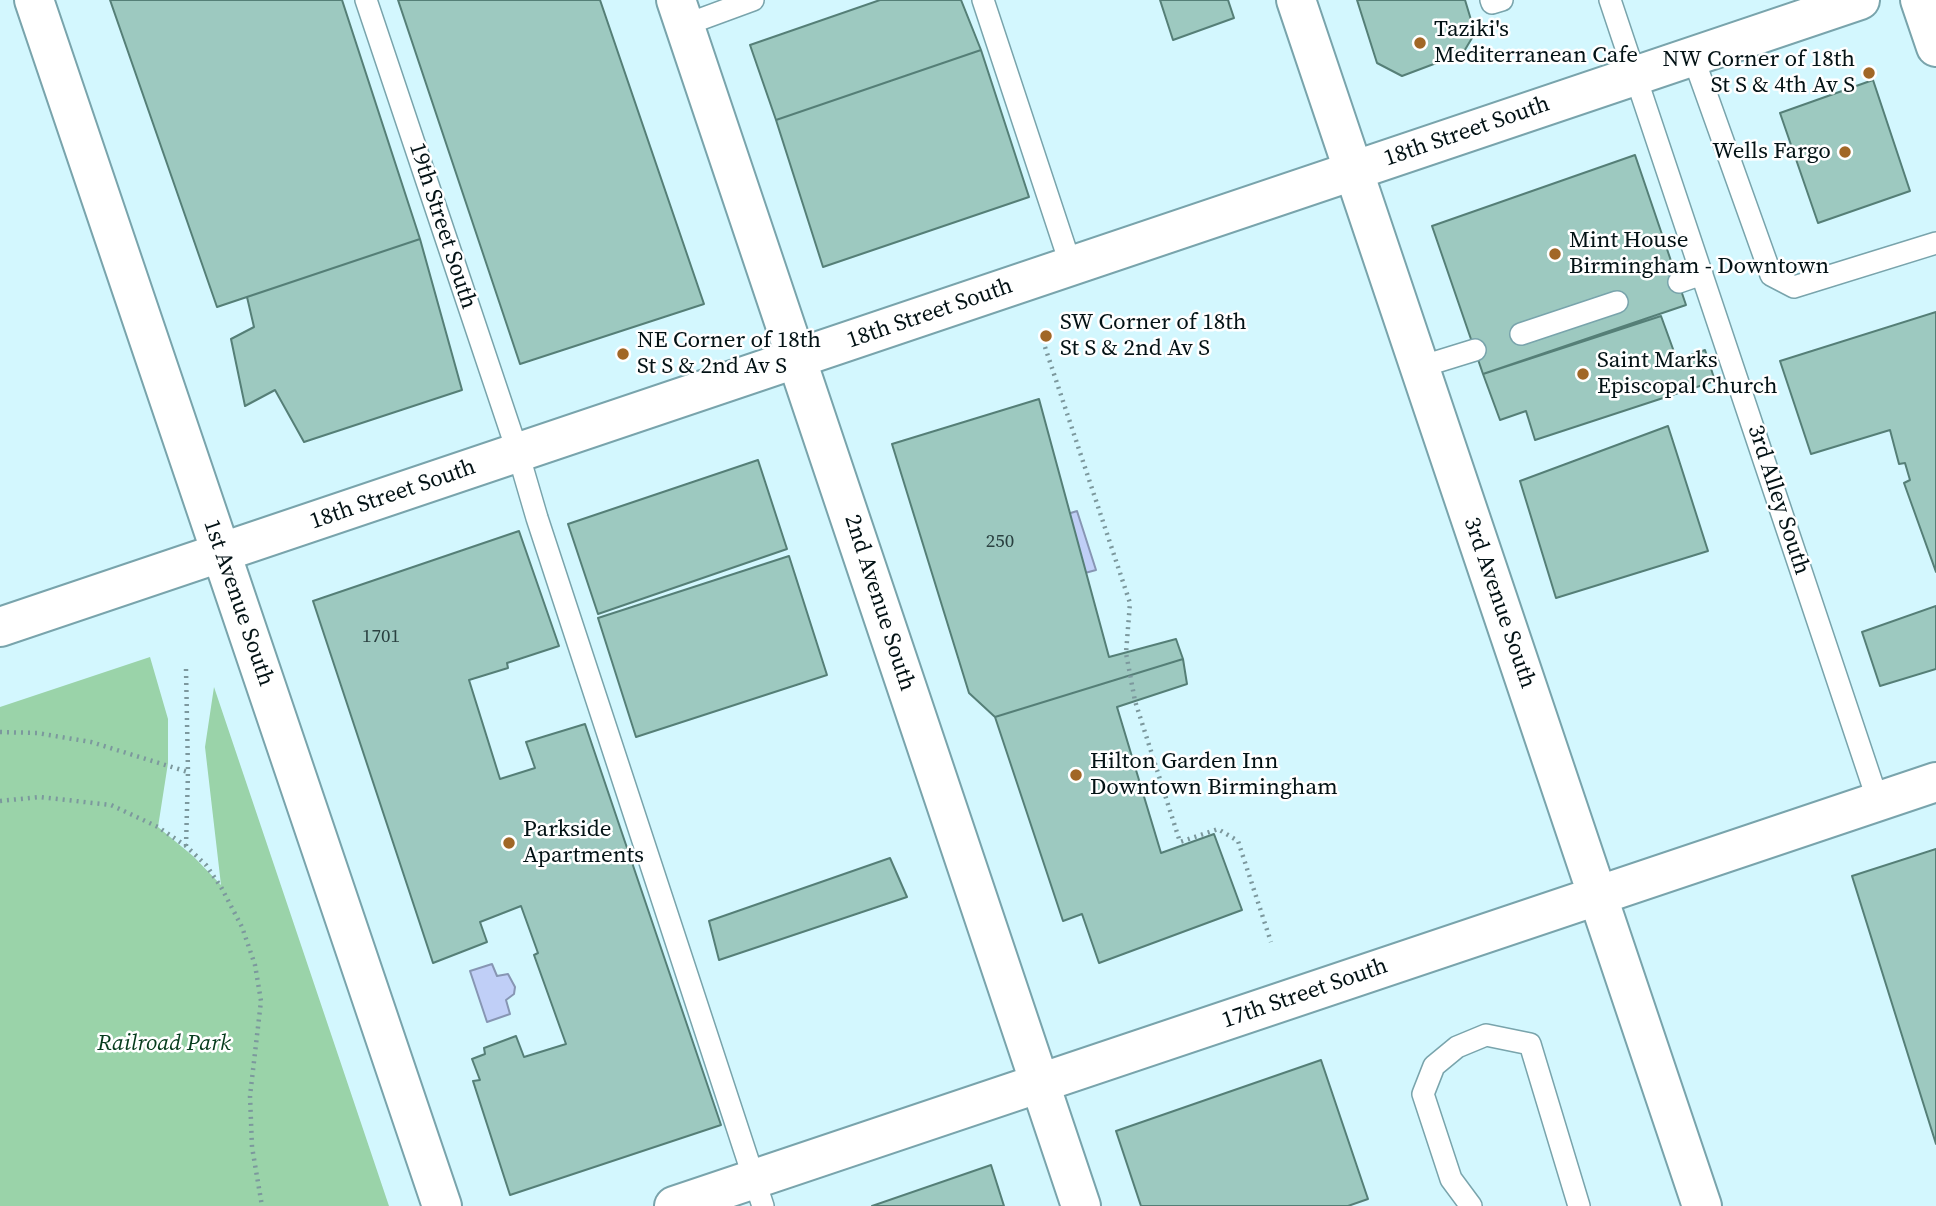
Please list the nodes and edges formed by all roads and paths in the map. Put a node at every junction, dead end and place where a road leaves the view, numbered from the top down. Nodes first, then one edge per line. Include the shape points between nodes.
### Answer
1 (34, 0) edge
2 (366, 0) edge
3 (752, 0) edge
4 (983, 0) edge
5 (1296, 0) edge
6 (1491, 0) edge
7 (1502, 0) edge
8 (1610, 0) edge
9 (1860, 0) edge
10 (1920, 0) edge
11 (680, 12) edge
12 (1936, 47) edge
13 (1693, 57) junction
14 (1636, 76) junction
15 (1353, 171) junction
16 (1936, 243) edge
17 (1071, 266) junction
18 (1702, 274) junction
19 (1679, 282) dead end
20 (1617, 302) dead end
21 (1521, 334) dead end
22 (1045, 347) dead end
23 (1475, 350) dead end
24 (797, 359) junction
25 (1420, 367) junction
26 (518, 453) junction
27 (221, 553) junction
28 (0, 627) edge
29 (186, 669) dead end
30 (0, 732) edge
31 (188, 772) junction
32 (1936, 782) edge
33 (0, 801) edge
34 (1878, 801) junction
35 (186, 846) junction
36 (1598, 896) junction
37 (1271, 942) dead end
38 (1039, 1083) junction
39 (759, 1192) edge
40 (262, 1206) edge
41 (442, 1206) edge
42 (674, 1206) edge
43 (1081, 1206) edge
44 (1471, 1206) edge
45 (1579, 1206) edge
46 (1702, 1206) edge

1 - 27 street, 1st Avenue South
2 - 26 lane, 19th Street South
3 - 11 lane
4 - 17 lane
5 - 15 street, 3rd Avenue South
6 - 7 lane
8 - 14 lane, 3rd Alley South
9 - 13 street, 18th Street South
10 - 12 street
11 - 24 street, 2nd Avenue South
13 - 14 street, 18th Street South
13 - 16 lane via 1771,275 1794,287
14 - 15 street, 18th Street South
14 - 18 lane, 3rd Alley South
15 - 17 street, 18th Street South
15 - 25 street, 3rd Avenue South
17 - 24 street, 18th Street South
18 - 19 lane
18 - 34 lane, 3rd Alley South
20 - 21 lane
22 - 37 path via 1130,603 1126,653 1135,701 1180,842 1218,829 1238,841
23 - 25 lane
24 - 26 street, 18th Street South
24 - 38 street, 2nd Avenue South
25 - 36 street, 3rd Avenue South
26 - 27 street, 18th Street South
26 - 39 lane, 19th Street South
27 - 28 street, 18th Street South
27 - 41 street, 1st Avenue South
29 - 31 path
30 - 31 path via 90,742
31 - 35 path
32 - 34 street, 17th Street South
33 - 35 path via 40,797 111,805
34 - 36 street, 17th Street South
35 - 40 path via 222,887 255,965 261,1001 250,1108
36 - 38 street, 17th Street South
36 - 46 street, 3rd Avenue South
38 - 39 street, 17th Street South
38 - 43 street, 2nd Avenue South
39 - 42 street, 17th Street South
44 - 45 lane via 1451,1179 1423,1094 1434,1066 1457,1047 1486,1035 1530,1044

